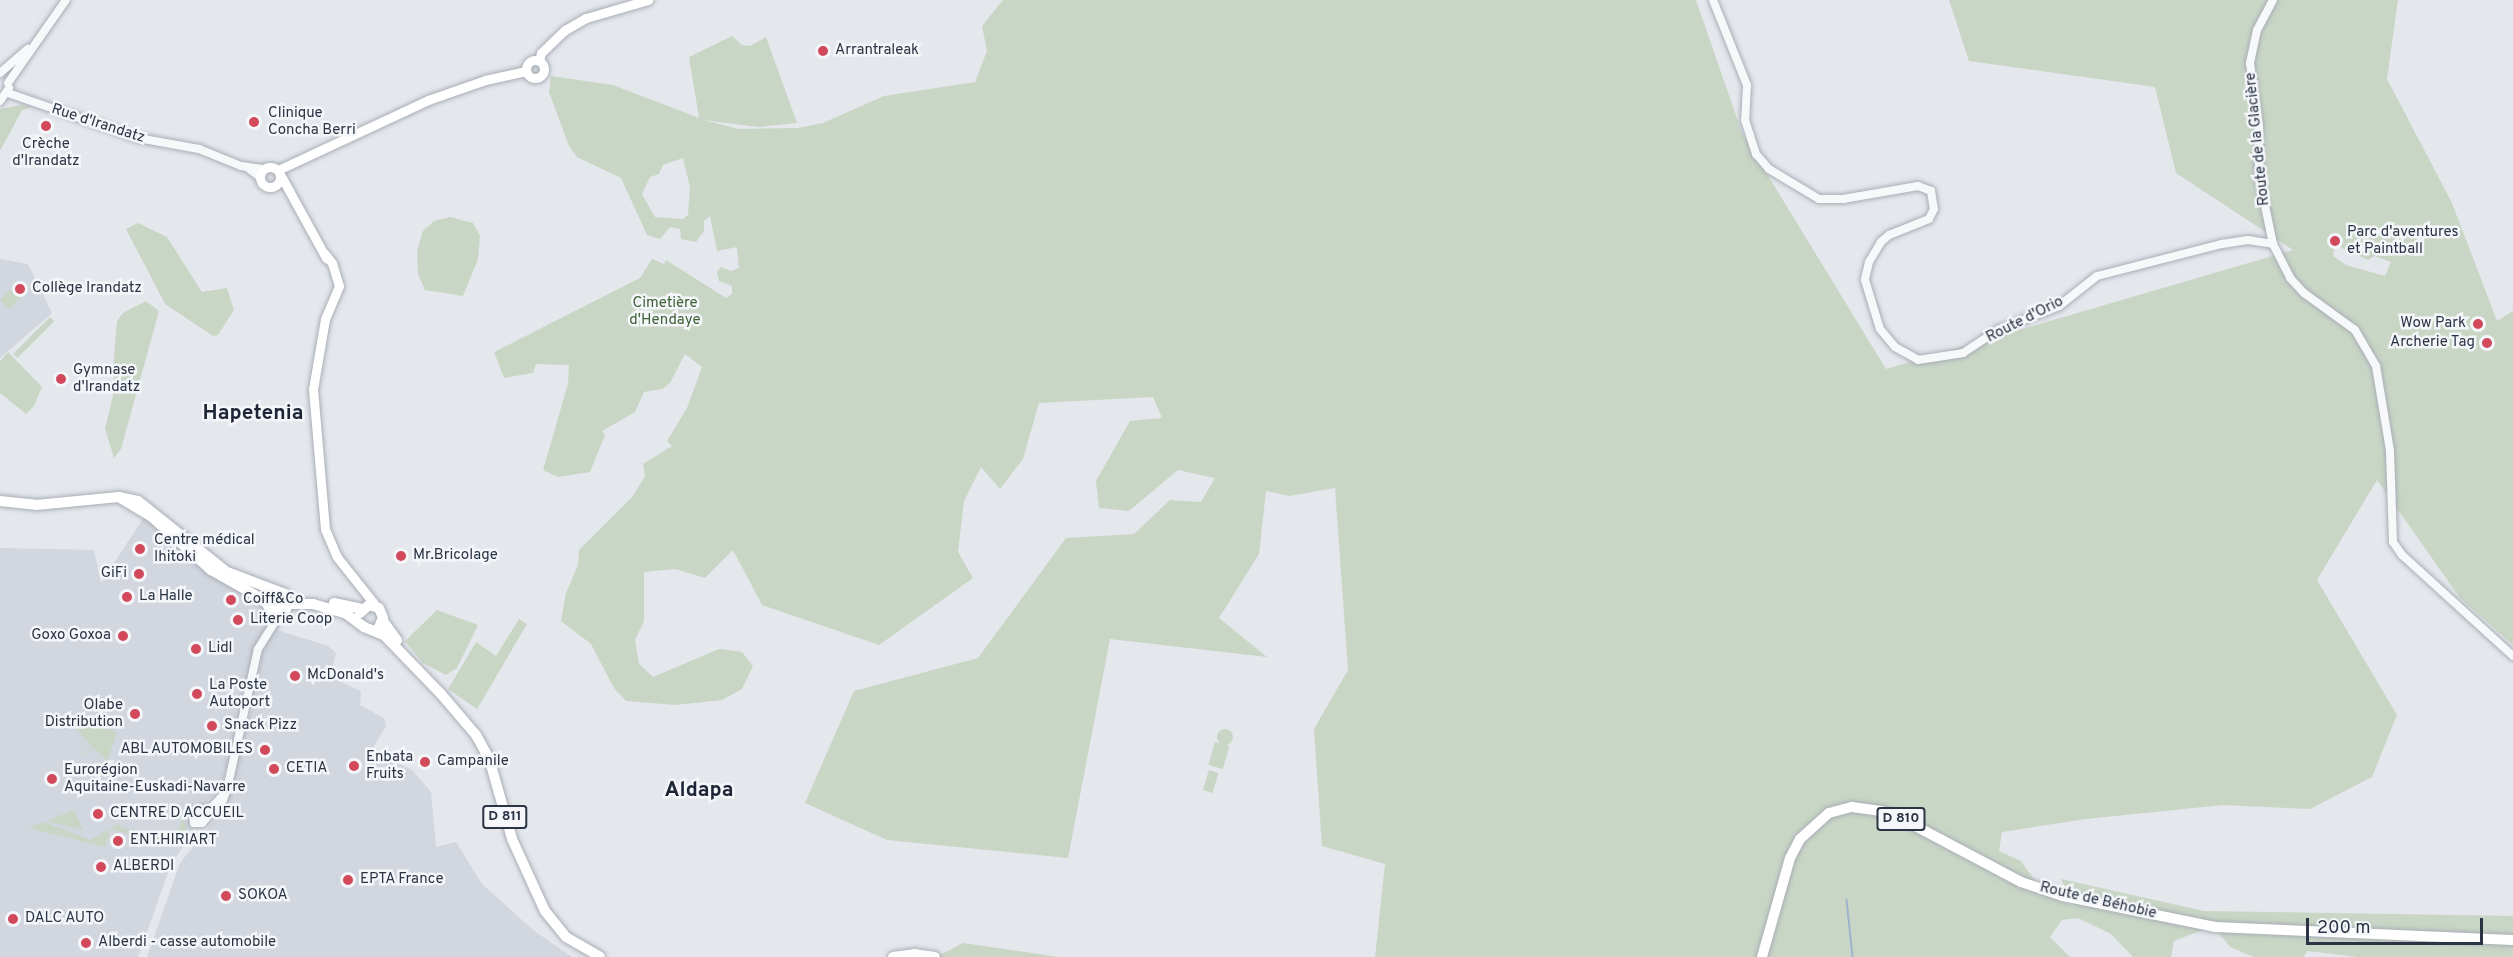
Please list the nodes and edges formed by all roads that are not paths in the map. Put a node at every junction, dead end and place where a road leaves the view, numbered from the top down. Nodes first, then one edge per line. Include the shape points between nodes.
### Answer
1 (66, 0) edge
2 (648, 0) edge
3 (1713, 0) edge
4 (2273, 0) edge
5 (31, 46) junction
6 (539, 61) junction
7 (526, 71) junction
8 (0, 74) edge
9 (8, 83) junction
10 (8, 93) junction
11 (0, 101) edge
12 (262, 173) junction
13 (279, 177) junction
14 (2273, 244) junction
15 (119, 497) junction
16 (0, 501) edge
17 (279, 605) junction
18 (368, 607) junction
19 (359, 621) junction
20 (383, 621) junction
21 (373, 630) junction
22 (2513, 656) edge
23 (418, 669) junction
24 (204, 814) dead end
25 (2513, 940) edge
26 (600, 957) edge
27 (893, 957) edge
28 (935, 957) edge
29 (1762, 957) edge

1 - 5 street
2 - 6 main road via 572,26 541,53
3 - 14 street, Route d'Orio via 1747,85 1744,112 1756,154 1769,169 1820,198 1843,199 1918,186 1930,191 1934,209 1929,219 1881,242 1869,262 1865,280 1880,329 1895,347 1918,360 1945,359 1963,352 1998,330 2059,306 2088,279 2097,276 2222,244 2248,240
4 - 14 street, Route de la Glacière via 2257,30 2250,63 2259,127 2259,177
5 - 8 street
5 - 9 street
6 - 7 main road via 530,62
6 - 7 main road via 544,68 542,76 533,78
7 - 13 main road via 485,80 428,100 294,161 286,175
8 - 9 street
9 - 10 street
10 - 11 street
10 - 12 street, Rue d'Irandatz via 138,138 189,148
12 - 13 main road
12 - 13 main road via 267,186
13 - 18 main road via 325,254 334,285 313,388 322,462 323,514 330,546 366,593
14 - 22 street, Route de la Glacière via 2290,278 2355,330 2376,366 2390,451 2393,542 2402,555
15 - 16 main road via 36,505
15 - 17 main road via 144,510 211,570
15 - 17 main road via 145,505 227,572 273,593
17 - 18 main road
17 - 19 main road via 313,604
17 - 24 street via 258,649 226,792
18 - 19 main road
18 - 20 main road via 381,611
19 - 21 main road
20 - 21 main road
20 - 23 main road, D 811
21 - 23 main road, D 811
23 - 26 main road, D 811 via 483,746 512,839 545,911 566,937
25 - 29 main road, Route de Béhobie / D 810 via 2258,930 2182,920 2063,896 2021,882 1904,820 1881,811 1852,807 1829,813 1800,839 1790,858
27 - 28 main road

